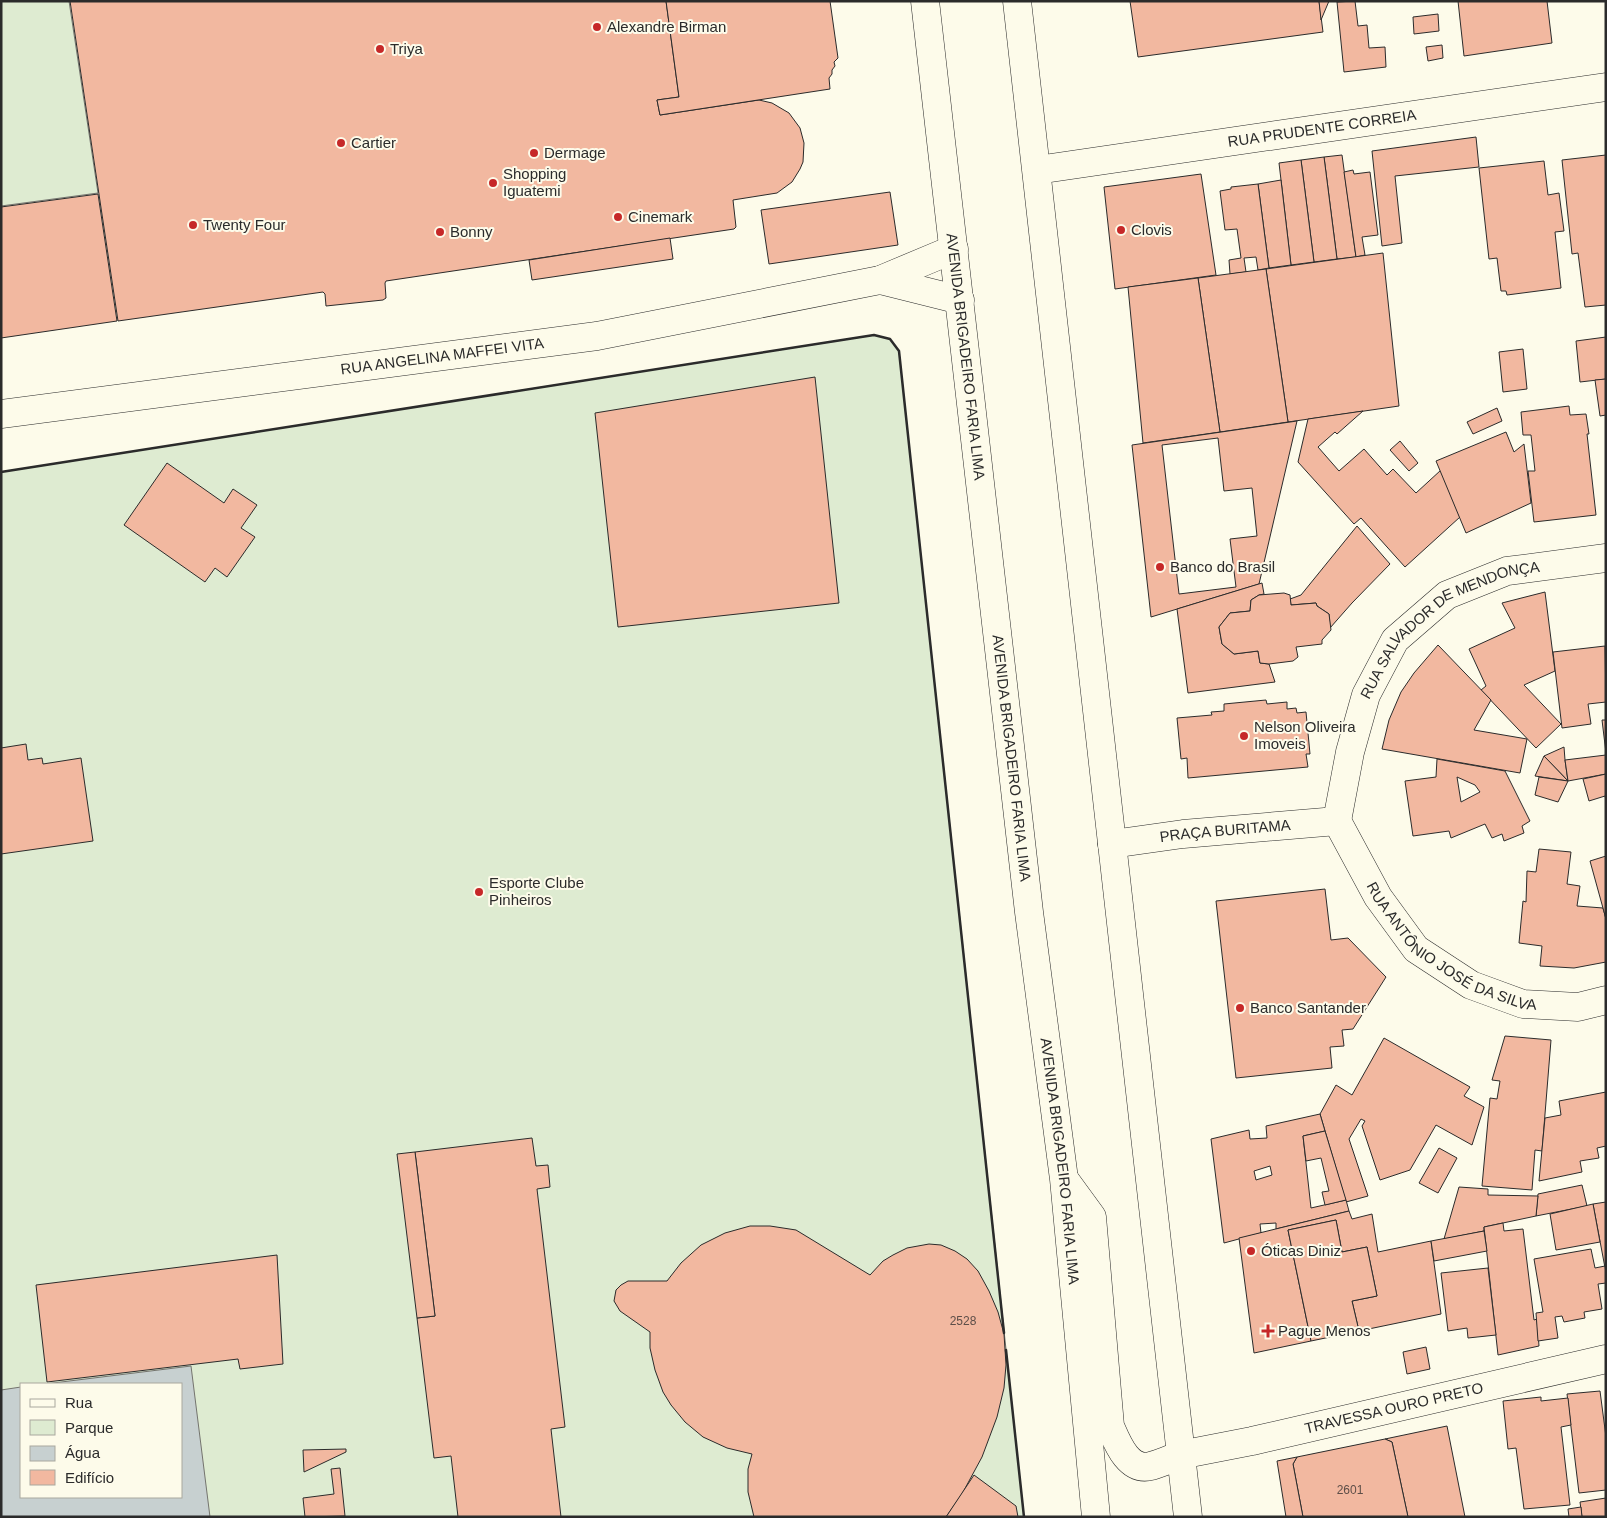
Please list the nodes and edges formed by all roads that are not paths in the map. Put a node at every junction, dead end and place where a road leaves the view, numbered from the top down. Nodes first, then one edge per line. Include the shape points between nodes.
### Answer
1 (924, 1) edge
2 (1017, 1) edge
3 (1606, 87) edge
4 (1036, 170) junction
5 (954, 249) junction
6 (880, 280) junction
7 (960, 300) junction
8 (1, 414) edge
9 (1606, 558) edge
10 (1337, 821) junction
11 (1112, 844) junction
12 (1606, 1000) edge
13 (1064, 1179) junction
14 (1606, 1360) edge
15 (1180, 1455) junction
16 (1096, 1517) edge
17 (1188, 1517) edge

1 - 5 main road, AVENIDA BRIGADEIRO FARIA LIMA
2 - 4 main road
3 - 4 main road, RUA PRUDENTE CORREIA
4 - 11 main road
5 - 6 main road, RUA ANGELINA MAFFEI VITA
5 - 7 main road, AVENIDA BRIGADEIRO FARIA LIMA
6 - 7 main road, RUA ANGELINA MAFFEI VITA
6 - 8 main road, RUA ANGELINA MAFFEI VITA via 597,336
7 - 13 main road, AVENIDA BRIGADEIRO FARIA LIMA via 1029,912
9 - 10 main road, RUA SALVADOR DE MENDONÇA via 1506,571 1447,595 1395,640 1366,695 1350,752
10 - 11 main road, PRAÇA BURITAMA via 1183,834
10 - 12 main road, RUA ANTÔNIO JOSÉ DA SILVA via 1378,897 1416,949 1470,984 1523,1004 1578,1007
11 - 15 main road
13 - 15 main road, TRAVESSA OURO PRETO via 1092,1217 1110,1426 1123,1453 1139,1466 1149,1466
13 - 16 main road, AVENIDA BRIGADEIRO FARIA LIMA
14 - 15 main road, TRAVESSA OURO PRETO
15 - 17 main road

